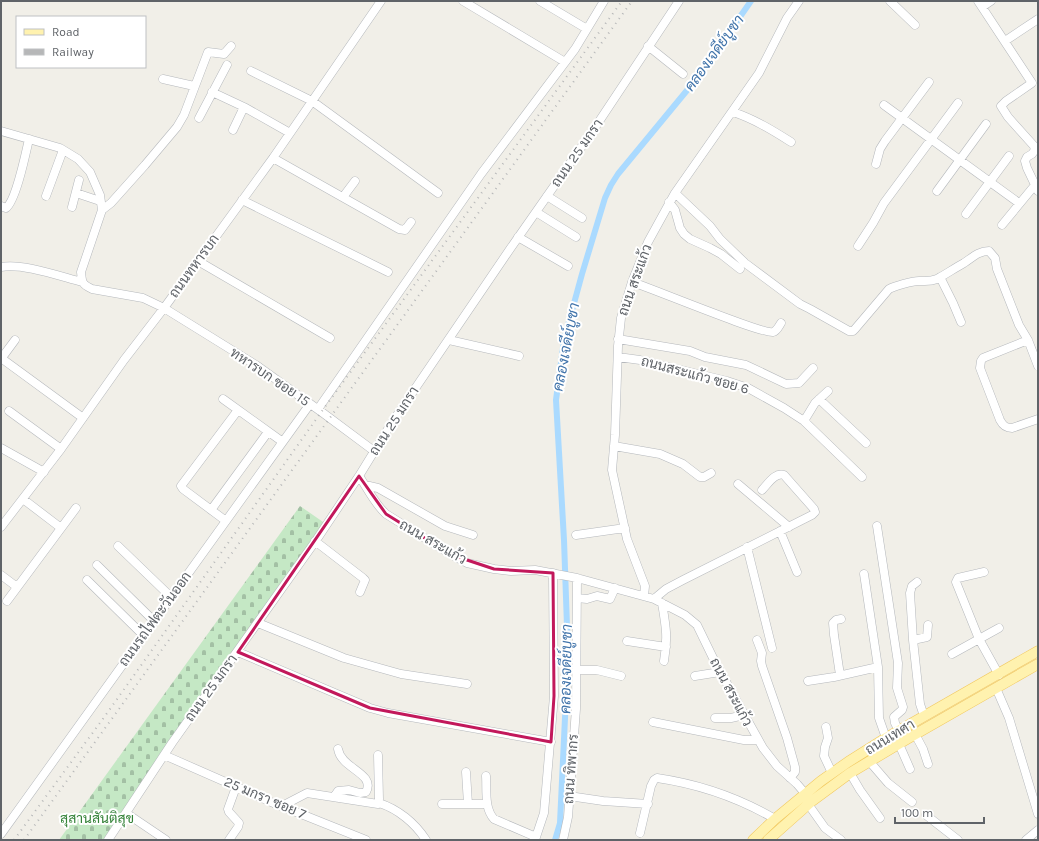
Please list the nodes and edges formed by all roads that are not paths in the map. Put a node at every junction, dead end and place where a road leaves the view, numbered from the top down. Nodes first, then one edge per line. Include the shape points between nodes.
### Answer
1 (381, 1) edge
2 (463, 1) edge
3 (540, 1) edge
4 (604, 1) edge
5 (679, 1) edge
6 (799, 1) edge
7 (890, 1) edge
8 (992, 1) edge
9 (980, 4) edge
10 (1038, 19) edge
11 (915, 25) dead end
12 (587, 29) junction
13 (1005, 41) junction
14 (231, 46) dead end
15 (648, 46) junction
16 (565, 62) junction
17 (226, 65) dead end
18 (251, 71) dead end
19 (683, 74) dead end
20 (163, 79) dead end
21 (1035, 80) edge
22 (929, 82) dead end
23 (194, 86) junction
24 (212, 92) junction
25 (312, 101) junction
26 (958, 103) dead end
27 (884, 105) dead end
28 (244, 107) junction
29 (733, 112) junction
30 (199, 118) dead end
31 (902, 119) junction
32 (986, 124) dead end
33 (233, 130) dead end
34 (1, 131) edge
35 (290, 134) junction
36 (29, 139) junction
37 (931, 140) junction
38 (791, 142) dead end
39 (63, 150) junction
40 (1009, 156) dead end
41 (273, 158) junction
42 (960, 160) junction
43 (876, 164) dead end
44 (79, 180) dead end
45 (356, 181) dead end
46 (990, 182) junction
47 (1036, 188) edge
48 (937, 192) dead end
49 (76, 193) junction
50 (675, 193) junction
51 (438, 194) dead end
52 (46, 196) dead end
53 (547, 196) junction
54 (343, 197) junction
55 (242, 200) junction
56 (100, 201) junction
57 (669, 202) junction
58 (1019, 203) junction
59 (1, 206) edge
60 (72, 207) dead end
61 (102, 210) junction
62 (536, 212) junction
63 (966, 214) dead end
64 (582, 218) dead end
65 (411, 222) dead end
66 (1002, 225) dead end
67 (518, 237) junction
68 (576, 237) dead end
69 (858, 246) dead end
70 (198, 261) junction
71 (568, 266) dead end
72 (1, 267) edge
73 (740, 269) dead end
74 (388, 272) dead end
75 (940, 277) junction
76 (82, 282) junction
77 (632, 282) junction
78 (164, 308) junction
79 (961, 322) dead end
80 (781, 323) dead end
81 (330, 338) dead end
82 (618, 339) junction
83 (15, 340) dead end
84 (449, 340) junction
85 (1028, 340) junction
86 (519, 356) dead end
87 (618, 357) junction
88 (1, 358) edge
89 (1038, 366) edge
90 (813, 368) dead end
91 (828, 391) dead end
92 (223, 399) dead end
93 (819, 399) junction
94 (314, 407) junction
95 (238, 410) junction
96 (9, 411) dead end
97 (83, 418) junction
98 (1038, 418) edge
99 (804, 421) junction
100 (268, 432) junction
101 (280, 440) dead end
102 (866, 442) dead end
103 (614, 446) junction
104 (1, 448) edge
105 (61, 449) junction
106 (374, 451) junction
107 (44, 472) junction
108 (711, 473) dead end
109 (359, 476) junction
110 (862, 476) dead end
111 (738, 484) dead end
112 (365, 485) junction
113 (762, 490) dead end
114 (23, 499) junction
115 (76, 508) dead end
116 (211, 510) junction
117 (226, 521) junction
118 (877, 526) dead end
119 (1, 527) edge
120 (789, 527) junction
121 (61, 528) junction
122 (625, 528) junction
123 (780, 531) junction
124 (473, 535) dead end
125 (576, 536) dead end
126 (315, 541) junction
127 (118, 546) dead end
128 (747, 547) junction
129 (97, 565) dead end
130 (797, 572) dead end
131 (984, 572) dead end
132 (555, 573) junction
133 (864, 574) dead end
134 (1, 575) edge
135 (575, 577) junction
136 (87, 580) dead end
137 (917, 582) dead end
138 (17, 587) junction
139 (615, 588) junction
140 (360, 592) dead end
141 (644, 596) junction
142 (171, 597) junction
143 (577, 598) junction
144 (654, 599) junction
145 (7, 601) dead end
146 (662, 603) junction
147 (841, 619) dead end
148 (154, 621) junction
149 (258, 622) junction
150 (928, 625) dead end
151 (999, 628) dead end
152 (143, 635) junction
153 (979, 639) junction
154 (757, 640) dead end
155 (913, 640) junction
156 (627, 641) dead end
157 (666, 647) junction
158 (772, 648) dead end
159 (1038, 651) edge
160 (238, 652) junction
161 (952, 654) dead end
162 (664, 661) dead end
163 (1038, 664) edge
164 (878, 667) junction
165 (576, 670) junction
166 (720, 672) junction
167 (840, 675) junction
168 (999, 675) junction
169 (621, 676) dead end
170 (695, 676) dead end
171 (808, 681) dead end
172 (467, 684) dead end
173 (996, 688) junction
174 (744, 715) junction
175 (924, 716) junction
176 (715, 718) dead end
177 (653, 722) dead end
178 (826, 727) dead end
179 (899, 731) junction
180 (915, 734) junction
181 (886, 738) junction
182 (757, 740) junction
183 (551, 742) junction
184 (899, 744) junction
185 (338, 749) dead end
186 (164, 755) junction
187 (378, 755) dead end
188 (869, 761) junction
189 (928, 764) dead end
190 (910, 769) dead end
191 (466, 772) dead end
192 (832, 773) junction
193 (850, 773) junction
194 (486, 776) dead end
195 (790, 778) junction
196 (1038, 786) edge
197 (236, 787) junction
198 (1031, 791) junction
199 (569, 796) junction
200 (334, 797) junction
201 (808, 800) junction
202 (912, 802) dead end
203 (378, 803) junction
204 (442, 804) dead end
205 (468, 804) junction
206 (487, 804) junction
207 (648, 804) junction
208 (282, 806) junction
209 (126, 813) junction
210 (926, 814) dead end
211 (1038, 814) edge
212 (880, 818) dead end
213 (775, 819) junction
214 (1038, 830) edge
215 (640, 833) dead end
216 (1, 834) edge
217 (355, 838) edge
218 (536, 839) edge
219 (1030, 839) edge
220 (108, 840) edge
221 (166, 840) edge
222 (229, 840) edge
223 (366, 840) edge
224 (426, 840) edge
225 (563, 840) edge
226 (753, 840) edge
227 (768, 840) edge
228 (841, 840) edge
229 (958, 840) edge

1 - 25 street, ถนนทหารบก
2 - 16 street
3 - 12 street
4 - 12 street, ถนนรถไฟตะวันออก
5 - 15 street, ถนน 25 มกรา
6 - 29 street, ถนน สระแก้ว via 787,18 759,73
7 - 11 street
8 - 9 street
9 - 13 street
10 - 13 street
12 - 16 street, ถนนรถไฟตะวันออก
13 - 21 street
14 - 23 street via 224,54 208,52
15 - 19 street
15 - 53 street, ถนน 25 มกรา
16 - 94 street, ถนนรถไฟตะวันออก via 481,174
17 - 24 street
18 - 25 street
20 - 23 street
21 - 47 street via 1002,106 1008,117 1034,146 1035,150 1025,161
22 - 31 street
23 - 61 street via 177,127
24 - 28 street
24 - 30 street
25 - 35 street, ถนนทหารบก
25 - 51 street
26 - 37 street
27 - 31 street
28 - 33 street
28 - 35 street
29 - 38 street via 768,127
29 - 50 street, ถนน สระแก้ว
31 - 37 street
31 - 43 street via 880,149
32 - 42 street
34 - 36 street
35 - 41 street, ถนนทหารบก
36 - 39 street
36 - 59 street via 17,188 10,205 6,208
37 - 42 street
37 - 69 street via 884,203
39 - 52 street
39 - 56 street via 78,159 90,172
40 - 46 street
41 - 54 street
41 - 55 street, ถนนทหารบก
42 - 46 street
42 - 48 street
44 - 49 street
45 - 54 street
46 - 58 street
46 - 63 street
47 - 58 street
49 - 56 street
49 - 60 street
50 - 57 street, ถนน สระแก้ว
50 - 75 street via 745,263 800,304 849,331 855,329 892,287 912,282 929,282
53 - 62 street, ถนน 25 มกรา
53 - 64 street
54 - 65 street via 402,230
55 - 70 street, ถนนทหารบก
55 - 74 street
56 - 61 street
57 - 73 street via 675,210 684,234 721,254
57 - 77 street, ถนน สระแก้ว via 648,242
58 - 66 street
61 - 76 street via 81,272
62 - 67 street, ถนน 25 มกรา
62 - 68 street
67 - 71 street
67 - 84 street, ถนน 25 มกรา
70 - 78 street, ถนนทหารบก
70 - 81 street
72 - 76 street, ทหารบก ซอย 15 via 20,266
75 - 79 street
75 - 85 street via 981,252 989,251 995,258 1019,325
76 - 78 street, ทหารบก ซอย 15 via 92,289 143,298
77 - 80 street via 748,326 771,332 777,330
77 - 82 street, ถนน สระแก้ว via 621,318
78 - 94 street, ทหารบก ซอย 15 via 256,365
78 - 97 street, ถนนทหารบก
82 - 87 street, ถนน สระแก้ว
82 - 90 street via 746,365 786,384 799,383
83 - 88 street
84 - 86 street
84 - 106 street, ถนน 25 มกรา
85 - 89 street
85 - 98 street via 984,358 980,368 1004,426 1012,428
87 - 99 street, ถนนสระแก้ว ซอย 6 via 738,384
87 - 103 street, ถนน สระแก้ว
88 - 97 street
91 - 93 street
92 - 95 street
93 - 99 street
93 - 102 street
94 - 106 street, ทหารบก ซอย 15
94 - 117 street, ถนนรถไฟตะวันออก
95 - 100 street
95 - 116 street via 181,486
96 - 105 street
97 - 105 street, ถนนทหารบก
99 - 110 street, ถนนสระแก้ว ซอย 6
100 - 101 street
100 - 116 street
103 - 108 street via 660,454 683,464 700,477
103 - 122 street, ถนน สระแก้ว via 613,479
104 - 107 street
105 - 107 street, ถนนทหารบก
106 - 109 street, ถนน 25 มกรา
107 - 114 street, ถนนทหารบก
109 - 112 street, ถนน สระแก้ว
109 - 126 street, ถนน 25 มกรา
111 - 120 street
112 - 124 street via 378,488 445,526
112 - 132 street, ถนน สระแก้ว via 373,500 386,514 467,563 511,571 535,570
113 - 120 street via 776,475 784,474 814,509 812,515
114 - 119 street, ถนนทหารบก
114 - 121 street
115 - 121 street
116 - 117 street
117 - 142 street, ถนนรถไฟตะวันออก
118 - 179 street via 898,663 897,688 903,707 894,717
120 - 123 street
121 - 138 street
122 - 125 street
122 - 141 street, ถนน สระแก้ว via 645,586
123 - 128 street
123 - 130 street
126 - 140 street via 365,580
126 - 149 street, ถนน 25 มกรา
127 - 142 street
128 - 144 street via 666,589
128 - 158 street
129 - 148 street
131 - 153 street via 958,578 956,582
132 - 135 street, ถนน สระแก้ว
132 - 183 street
133 - 164 street
134 - 138 street
135 - 139 street, ถนน สระแก้ว
135 - 143 street, ถนน ทิพากร
136 - 152 street
137 - 155 street via 912,586 910,593
138 - 145 street
139 - 141 street, ถนน สระแก้ว
139 - 143 street via 610,599 597,596
141 - 144 street, ถนน สระแก้ว
142 - 148 street, ถนนรถไฟตะวันออก
143 - 165 street, ถนน ทิพากร
144 - 146 street, ถนน สระแก้ว
146 - 157 street via 666,624
146 - 166 street, ถนน สระแก้ว via 685,615 697,625
147 - 167 street via 833,624
148 - 152 street, ถนนรถไฟตะวันออก
149 - 160 street, ถนน 25 มกรา
149 - 172 street via 344,658 401,674
150 - 155 street via 927,636
151 - 153 street
152 - 216 street, ถนนรถไฟตะวันออก
153 - 161 street
153 - 168 street
154 - 195 street via 762,653 760,661 795,767 795,772
155 - 175 street
156 - 157 street
157 - 162 street
159 - 168 main road, ถนนเทศา
160 - 183 street via 370,708
160 - 186 street, ถนน 25 มกรา
163 - 173 main road, ถนนเทศา
164 - 167 street
164 - 181 street via 879,718
165 - 169 street via 597,670
165 - 199 street, ถนน ทิพากร via 576,709
166 - 170 street
166 - 174 street, ถนน สระแก้ว
167 - 171 street
168 - 175 main road, ถนนเทศา
173 - 180 main road, ถนนเทศา
173 - 198 street via 1009,718
174 - 176 street
174 - 182 street, ถนน สระแก้ว
175 - 179 main road, ถนนเทศา
177 - 182 street via 744,740
178 - 192 street via 828,738 824,756
179 - 181 main road, ถนนเทศา
180 - 184 main road, ถนนเทศา
180 - 189 street
181 - 192 main road, ถนนเทศา
182 - 195 street, ถนน สระแก้ว via 769,757
183 - 218 street via 544,813
184 - 188 main road, ถนนเทศา
184 - 190 street
185 - 200 street via 347,765 366,779 367,789 363,793 338,791
186 - 197 street, 25 มกรา ซอย 7
186 - 209 street, ถนน 25 มกรา
187 - 203 street
188 - 193 main road, ถนนเทศา
188 - 202 street via 888,784
191 - 205 street
192 - 201 main road, ถนนเทศา
193 - 201 main road, ถนนเทศา
193 - 212 street
194 - 206 street
195 - 201 street, ถนน สระแก้ว
196 - 198 street
197 - 208 street, 25 มกรา ซอย 7
197 - 222 street via 228,809 238,827
198 - 211 street
199 - 207 street
199 - 225 street, ถนน ทิพากร
200 - 203 street
200 - 208 street via 308,793
201 - 213 main road, ถนนเทศา
201 - 227 main road, ถนนเทศา
201 - 228 street, ถนน สระแก้ว via 824,828
203 - 224 street via 392,808 417,827
204 - 205 street
205 - 206 street
206 - 218 street via 494,819
207 - 213 street via 651,786 657,778 693,785 728,796
207 - 215 street
208 - 217 street, 25 มกรา ซอย 7
209 - 220 street, ถนน 25 มกรา
209 - 221 street
210 - 229 street
213 - 226 main road, ถนนเทศา
214 - 219 street
217 - 223 street, 25 มกรา ซอย 7

